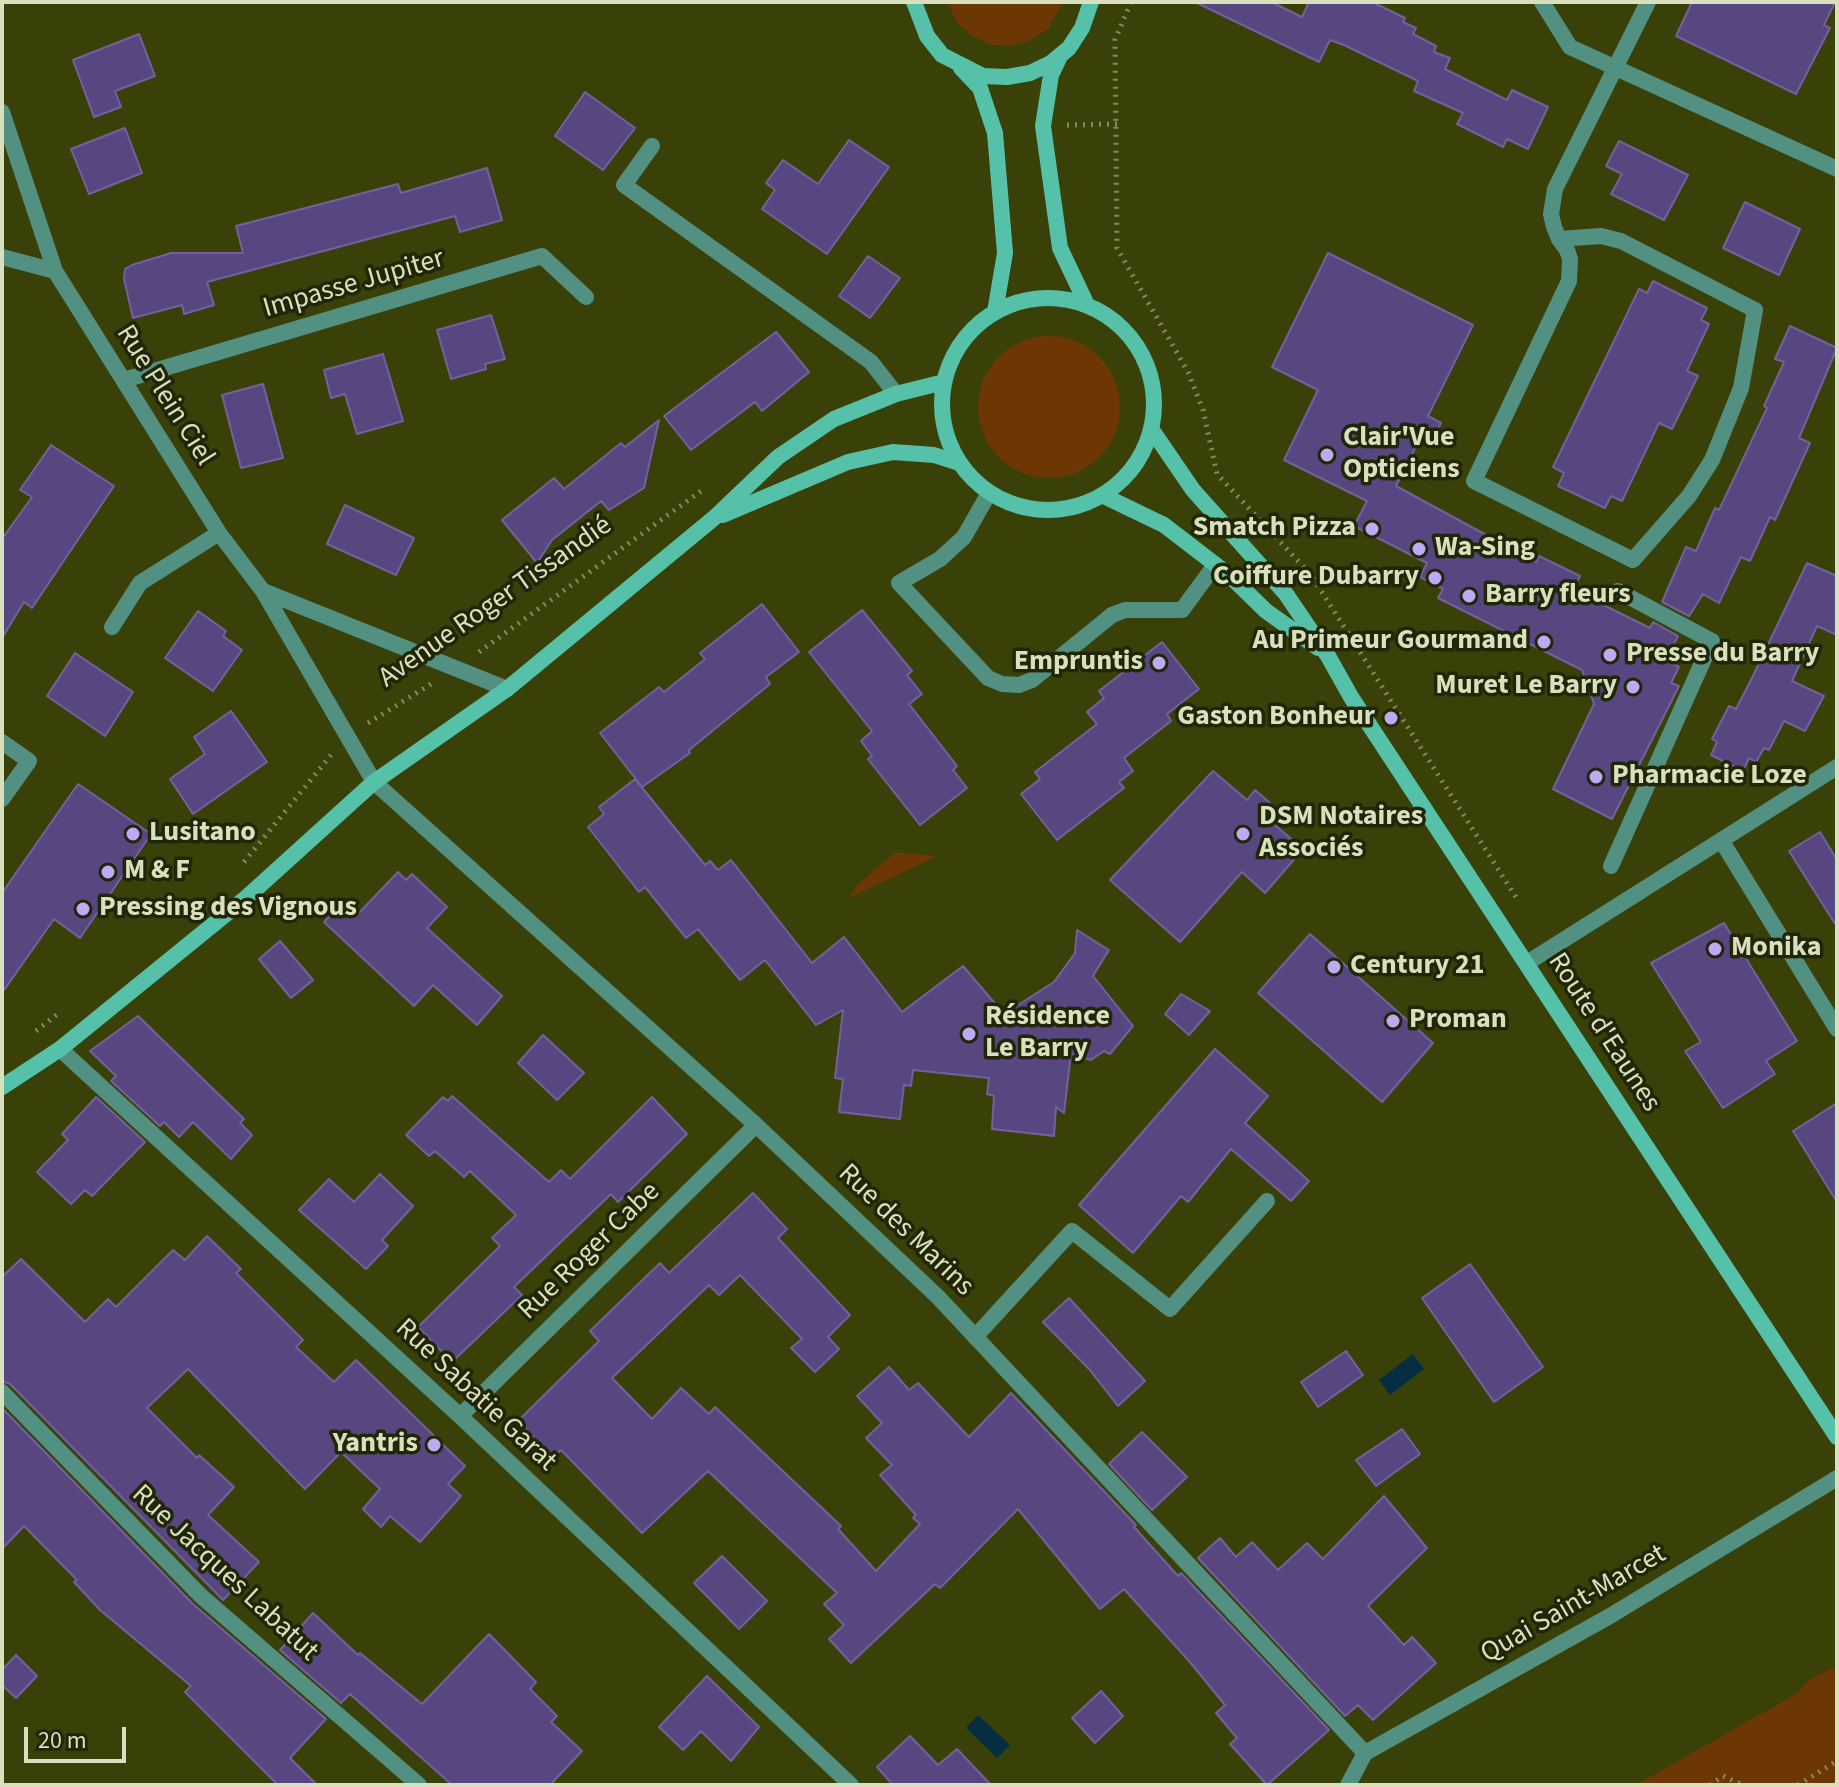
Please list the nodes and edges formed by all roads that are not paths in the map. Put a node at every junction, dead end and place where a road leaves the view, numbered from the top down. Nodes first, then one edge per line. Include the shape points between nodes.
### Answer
1 (914, 2) edge
2 (1091, 2) edge
3 (1542, 2) edge
4 (1648, 2) edge
5 (1060, 56) junction
6 (1616, 67) junction
7 (961, 68) junction
8 (2, 112) edge
9 (652, 146) dead end
10 (1837, 169) edge
11 (1559, 239) junction
12 (2, 257) edge
13 (55, 271) junction
14 (586, 297) dead end
15 (1087, 305) junction
16 (995, 312) junction
17 (124, 380) junction
18 (944, 382) junction
19 (896, 394) junction
20 (1152, 430) junction
21 (959, 463) junction
22 (989, 493) junction
23 (1106, 497) junction
24 (714, 518) junction
25 (219, 533) junction
26 (1215, 565) junction
27 (263, 591) junction
28 (1618, 591) dead end
29 (112, 627) dead end
30 (1328, 656) junction
31 (507, 689) junction
32 (2, 742) edge
33 (1837, 767) edge
34 (374, 782) junction
35 (2, 799) edge
36 (1721, 840) junction
37 (1611, 866) dead end
38 (1527, 963) junction
39 (1837, 1029) edge
40 (60, 1049) junction
41 (2, 1087) edge
42 (756, 1125) junction
43 (1267, 1201) dead end
44 (975, 1337) junction
45 (2, 1392) edge
46 (460, 1416) junction
47 (1837, 1437) edge
48 (1837, 1478) edge
49 (1365, 1753) junction
50 (419, 1785) edge
51 (851, 1785) edge
52 (1348, 1785) edge

1 - 7 main road via 927,36
2 - 5 main road via 1082,28
3 - 6 street via 1570,47
4 - 6 street
5 - 7 main road via 1030,73 1007,77
5 - 15 main road via 1051,75 1043,126 1060,248
6 - 10 street
6 - 11 street via 1555,189 1551,214
7 - 16 main road via 980,88 995,133 1005,253
8 - 13 street, Rue Plein Ciel
9 - 19 street via 624,185 871,362
11 - 11 street via 1570,259 1569,281 1474,481 1633,560 1689,496 1717,448 1741,388 1755,310 1621,241 1601,236
12 - 13 street
13 - 17 street, Rue Plein Ciel
14 - 17 street, Impasse Jupiter via 542,256
15 - 16 main road via 1033,298
15 - 20 main road via 1129,334 1143,355 1155,404
16 - 18 main road via 966,336
17 - 25 street, Rue Plein Ciel
18 - 19 main road
18 - 21 main road via 945,432
19 - 24 main road via 834,419 778,457
20 - 23 main road via 1129,475
20 - 30 main road, Route d'Eaunes via 1193,490 1286,594
21 - 22 main road
21 - 24 main road via 893,452 848,462
22 - 23 main road via 1037,510 1062,510
22 - 26 street via 964,537 940,559 899,583 988,678 1002,684 1032,680 1112,615 1125,610 1182,610
23 - 26 main road, Route d'Eaunes via 1164,525
24 - 31 main road
25 - 27 street, Rue Plein Ciel
25 - 29 street via 140,583
26 - 30 main road, Route d'Eaunes
27 - 31 street
27 - 34 street, Rue Plein Ciel
28 - 37 street via 1712,641
30 - 38 main road, Route d'Eaunes
31 - 34 main road
32 - 35 street via 29,761
33 - 36 street
34 - 40 main road via 247,897
34 - 42 street, Rue des Marins
36 - 38 street
36 - 39 street
38 - 47 main road, Route d'Eaunes
40 - 41 main road
40 - 46 street, Rue Sabatie Garat
42 - 44 street, Rue des Marins
42 - 46 street, Rue Roger Cabe
43 - 44 street via 1170,1309 1072,1231
44 - 49 street, Rue des Marins
45 - 50 street, Rue Jacques Labatut via 201,1596
46 - 51 street, Rue Sabatie Garat
48 - 49 street, Quai Saint-Marcet via 1610,1616
49 - 52 street

